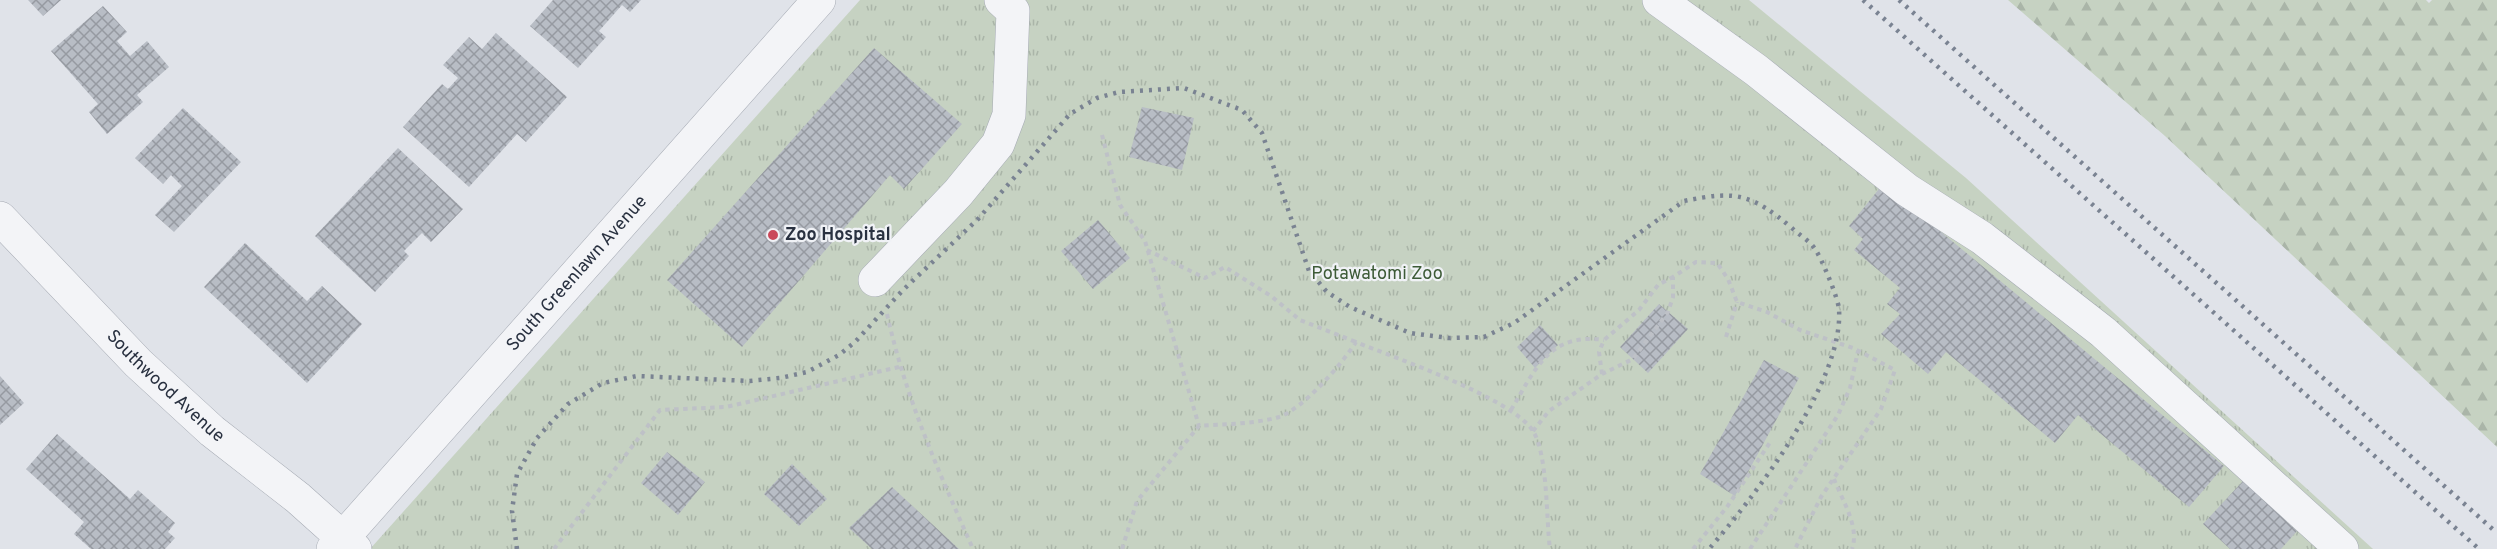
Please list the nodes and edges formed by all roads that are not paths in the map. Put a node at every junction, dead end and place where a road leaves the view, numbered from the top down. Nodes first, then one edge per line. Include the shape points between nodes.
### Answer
1 (819, 0) edge
2 (1659, 0) edge
3 (1015, 4) edge
4 (0, 218) edge
5 (875, 280) road end
6 (344, 545) edge
7 (2342, 549) edge

1 - 6 street, South Greenlawn Avenue
2 - 7 street via 1756,70 1907,190 1982,238 2103,332
3 - 5 street via 1009,115 998,144 958,193
4 - 6 street, Southwood Avenue via 138,363 212,431 298,498

